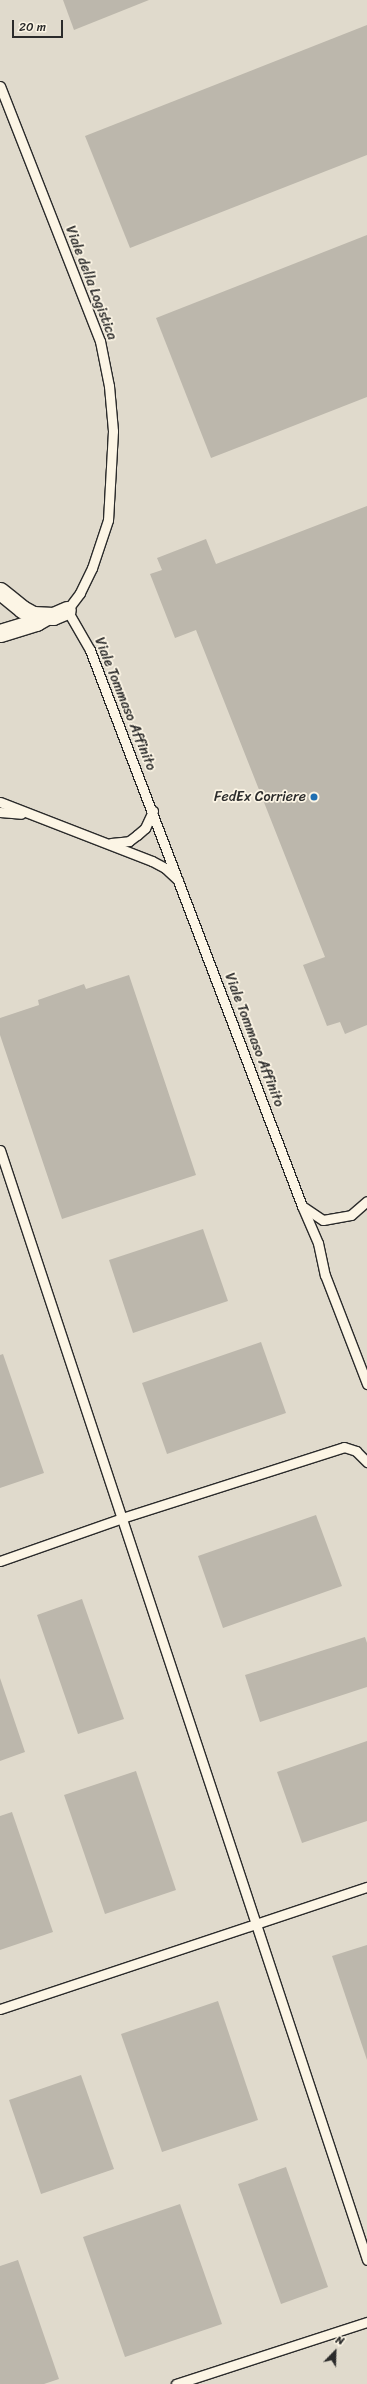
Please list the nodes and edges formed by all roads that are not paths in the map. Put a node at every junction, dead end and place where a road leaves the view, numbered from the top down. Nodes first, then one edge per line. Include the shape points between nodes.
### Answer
1 (0, 86) edge
2 (0, 591) edge
3 (67, 610) junction
4 (45, 617) junction
5 (0, 633) edge
6 (0, 802) edge
7 (153, 811) junction
8 (0, 812) edge
9 (29, 814) junction
10 (109, 843) junction
11 (180, 882) junction
12 (0, 1150) edge
13 (367, 1201) edge
14 (302, 1206) junction
15 (367, 1384) edge
16 (367, 1462) edge
17 (122, 1518) junction
18 (0, 1561) edge
19 (367, 1887) edge
20 (256, 1923) junction
21 (0, 2009) edge
22 (367, 2260) edge
23 (367, 2322) edge
24 (176, 2384) edge

1 - 3 lane, Viale della Logistica via 100,341 109,386 113,431 108,520 92,568 80,593
2 - 4 street via 22,609 33,615
3 - 4 street
3 - 7 lane, Viale Tommaso Affinito via 90,650
4 - 5 street
6 - 9 lane
7 - 10 lane via 145,828 129,841
7 - 11 lane, Viale Tommaso Affinito
8 - 9 lane
9 - 10 lane
10 - 11 lane via 159,865
11 - 14 lane, Viale Tommaso Affinito
12 - 17 lane
13 - 14 lane via 351,1215 323,1220
14 - 15 lane, Viale Tommaso Affinito via 318,1243 326,1275
16 - 17 lane via 356,1451 344,1447
17 - 18 lane
17 - 20 lane
19 - 20 lane
20 - 21 lane
20 - 22 lane
23 - 24 lane

